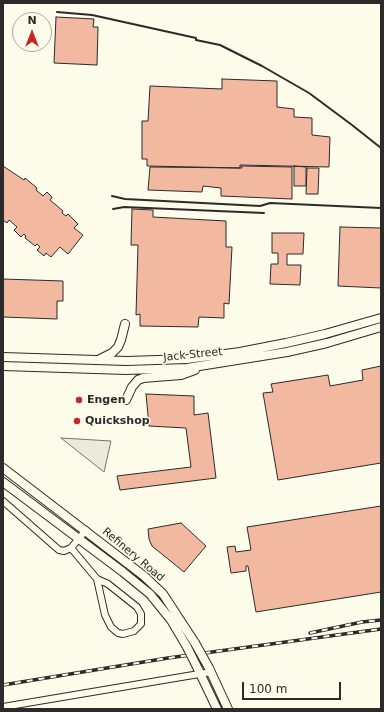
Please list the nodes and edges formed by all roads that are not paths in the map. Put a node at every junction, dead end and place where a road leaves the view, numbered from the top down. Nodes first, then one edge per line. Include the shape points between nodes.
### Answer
1 (381, 318) edge
2 (125, 324) dead end
3 (381, 328) edge
4 (3, 357) edge
5 (97, 360) junction
6 (211, 365) junction
7 (3, 366) edge
8 (126, 400) dead end
9 (3, 468) edge
10 (3, 482) edge
11 (3, 501) edge
12 (86, 530) junction
13 (79, 540) junction
14 (71, 548) junction
15 (96, 579) junction
16 (163, 594) junction
17 (155, 600) junction
18 (210, 670) junction
19 (199, 671) junction
20 (3, 707) edge
21 (217, 709) edge
22 (228, 709) edge

1 - 5 main road, Jack Street via 325,334 240,352 187,358
2 - 5 main road via 118,347
3 - 6 main road, Jack Street via 300,349
4 - 5 main road, Jack Street
6 - 7 main road, Jack Street via 126,370
6 - 8 main road via 181,375 138,380
9 - 12 main road, Refinery Road
10 - 13 main road, Refinery Road
11 - 14 street via 59,550
12 - 13 street
12 - 16 main road, Refinery Road
13 - 14 street
13 - 17 main road, Refinery Road via 123,572
14 - 15 street
15 - 15 street via 108,584 137,607 141,624 134,631 123,634 111,627 105,615
16 - 17 main road
16 - 18 main road, Refinery Road, bridge via 196,643
17 - 19 main road, Refinery Road, bridge via 171,620
18 - 19 street
18 - 22 main road, Refinery Road
19 - 20 street
19 - 21 main road, Refinery Road

